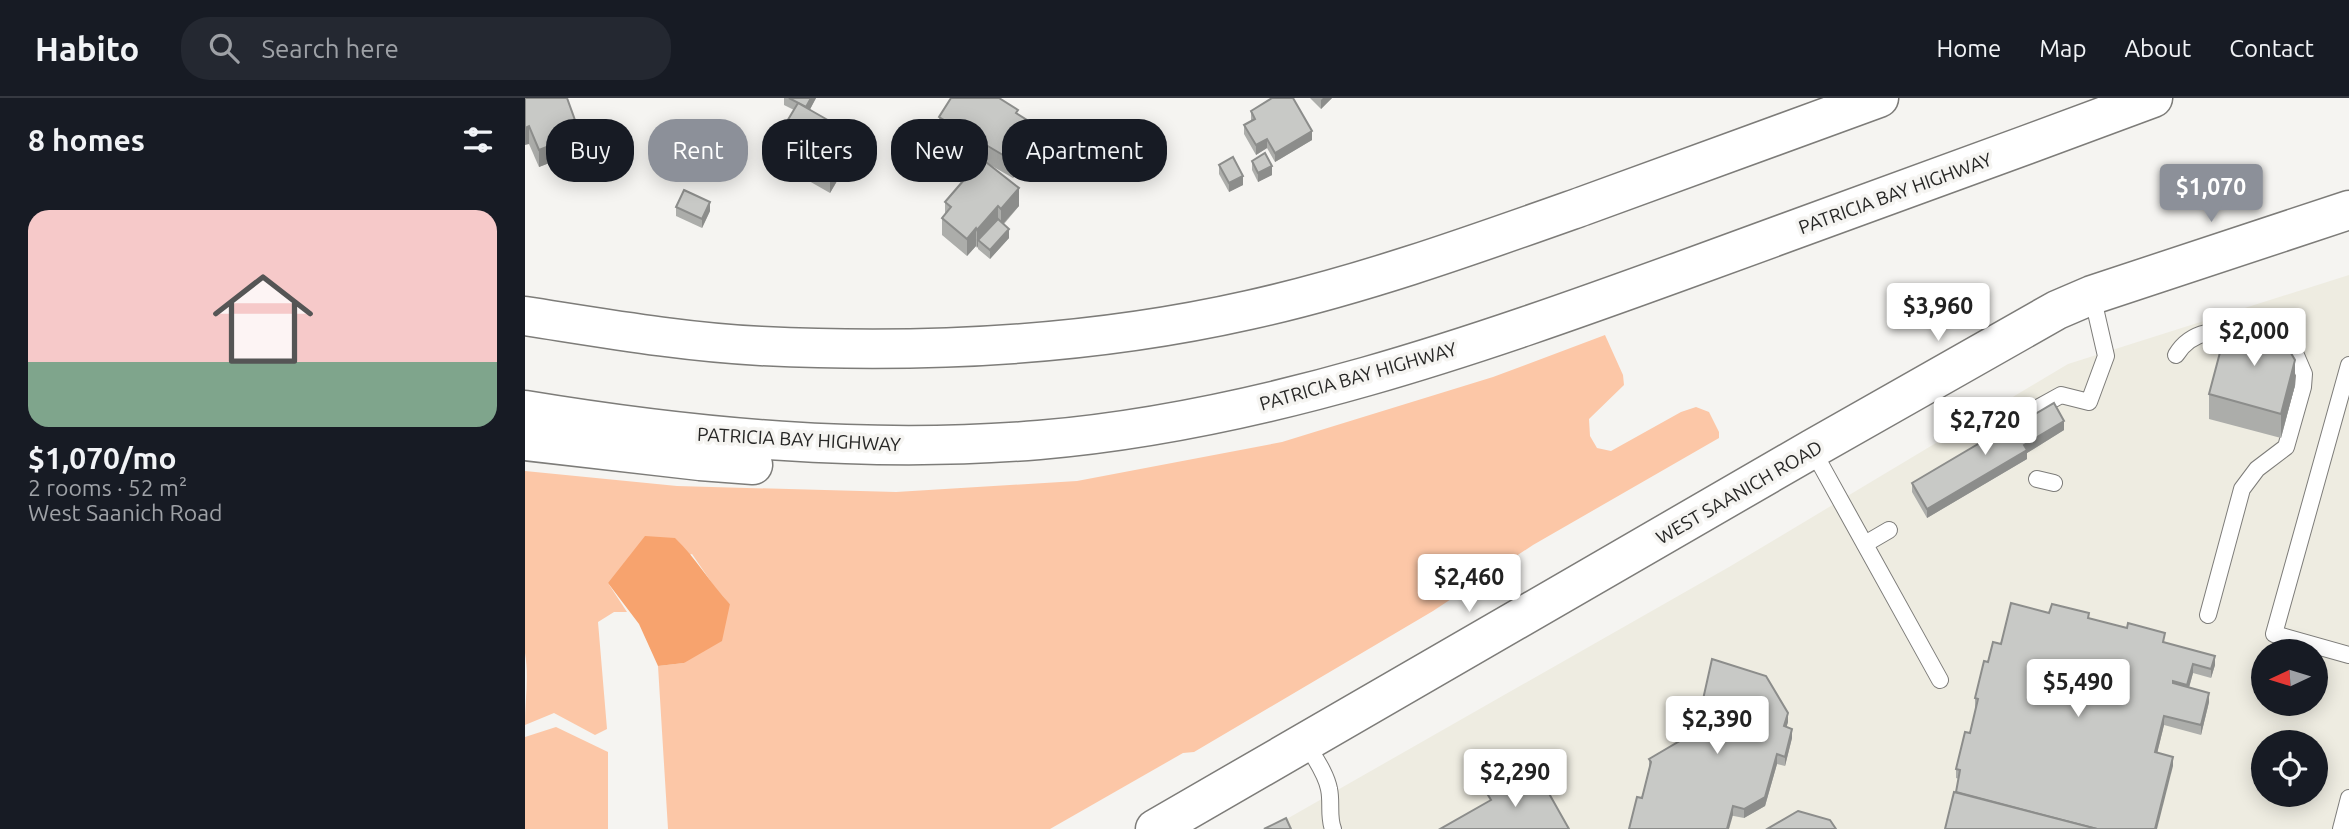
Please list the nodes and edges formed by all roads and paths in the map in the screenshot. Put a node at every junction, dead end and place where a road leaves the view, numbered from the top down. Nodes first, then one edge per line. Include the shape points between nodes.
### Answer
1 (1879, 98) edge
2 (2153, 98) edge
3 (2349, 210) edge
4 (2092, 295) junction
5 (525, 302) edge
6 (525, 316) edge
7 (625, 332) junction
8 (2176, 355) dead end
9 (2349, 365) edge
10 (525, 410) edge
11 (2007, 425) edge
12 (1147, 426) junction
13 (525, 441) edge
14 (1812, 449) junction
15 (2037, 479) dead end
16 (2055, 483) dead end
17 (1889, 530) dead end
18 (1865, 544) junction
19 (2207, 615) dead end
20 (2349, 656) edge
21 (1940, 680) dead end
22 (1306, 743) junction
23 (2349, 798) edge
24 (1155, 829) edge
25 (1333, 829) edge
26 (2341, 829) edge

1 - 7 main road via 1497,237 1369,278 1235,313 1023,344 900,350 759,346
2 - 12 main road, PATRICIA BAY HIGHWAY via 1542,321 1377,374 1259,405
3 - 4 main road, WEST SAANICH ROAD
4 - 11 lane via 2106,356 2089,402 2061,395
4 - 14 main road, WEST SAANICH ROAD via 2057,310
5 - 7 main road
6 - 7 main road
8 - 19 lane via 2200,334 2232,331 2290,347 2304,374 2285,447 2257,469 2242,489
9 - 20 lane via 2274,634
10 - 12 main road, PATRICIA BAY HIGHWAY via 742,439 853,445 941,446
12 - 13 main road via 1070,458 958,468 825,469 700,461
14 - 18 lane
14 - 22 main road, WEST SAANICH ROAD
15 - 16 lane
17 - 18 lane
18 - 21 lane
22 - 24 main road, WEST SAANICH ROAD
22 - 25 lane via 1329,784
23 - 26 lane

